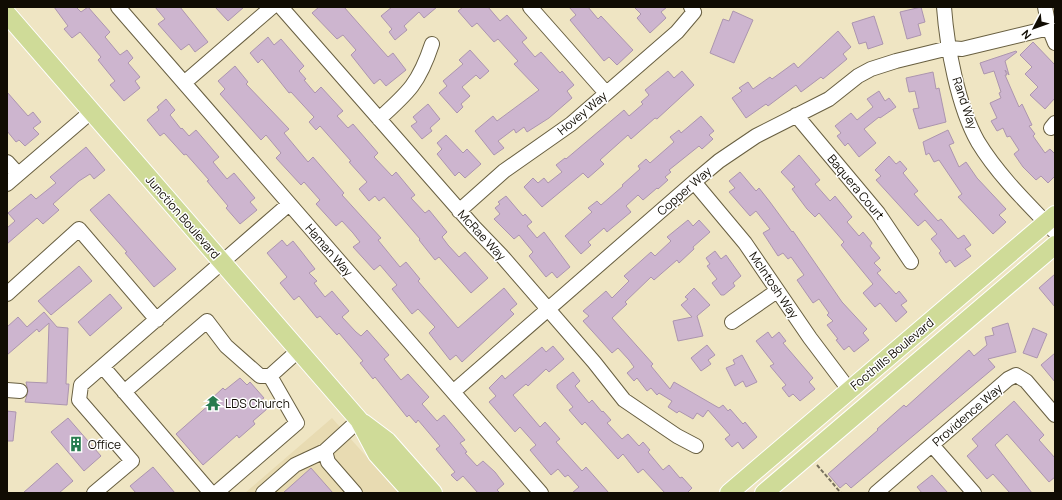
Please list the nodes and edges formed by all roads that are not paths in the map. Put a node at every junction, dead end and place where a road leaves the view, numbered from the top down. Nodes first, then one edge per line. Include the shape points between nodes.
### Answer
1 (118, 7) edge
2 (272, 7) edge
3 (281, 7) edge
4 (530, 7) edge
5 (691, 7) edge
6 (944, 7) edge
7 (7, 14) edge
8 (1047, 18) edge
9 (1055, 42) edge
10 (432, 44) dead end
11 (949, 48) junction
12 (184, 83) junction
13 (606, 93) junction
14 (92, 111) junction
15 (796, 115) junction
16 (379, 119) junction
17 (7, 162) edge
18 (18, 174) junction
19 (694, 182) junction
20 (7, 184) edge
21 (288, 204) junction
22 (460, 210) junction
23 (1052, 223) edge
24 (1055, 245) edge
25 (223, 262) junction
26 (910, 262) dead end
27 (778, 291) junction
28 (7, 294) edge
29 (548, 309) junction
30 (156, 320) junction
31 (732, 322) dead end
32 (299, 350) junction
33 (103, 367) junction
34 (270, 376) junction
35 (850, 391) junction
36 (124, 392) junction
37 (453, 392) junction
38 (1055, 415) edge
39 (359, 420) junction
40 (932, 445) junction
41 (696, 446) dead end
42 (325, 451) junction
43 (94, 493) edge
44 (211, 493) edge
45 (216, 493) edge
46 (263, 493) edge
47 (355, 493) edge
48 (412, 493) edge
49 (433, 493) edge
50 (541, 493) edge
51 (729, 493) edge
52 (764, 493) edge
53 (876, 493) edge
54 (974, 493) edge

1 - 12 street, Haman Way
2 - 12 street
3 - 16 street, McRae Way
4 - 13 street
5 - 13 street, Hovey Way via 694,12 677,32
6 - 11 street, Rand Way
7 - 14 main road, Junction Boulevard
8 - 9 street
8 - 11 street, Copper Way via 962,49
10 - 16 street via 417,80
11 - 15 street, Copper Way via 871,69 829,99
11 - 23 street, Rand Way via 965,112 978,140 993,163
12 - 21 street, Haman Way
13 - 22 street, Hovey Way via 571,124 504,171
14 - 18 street
14 - 25 main road, Junction Boulevard
15 - 19 street, Copper Way via 738,148
15 - 26 street, Baquera Court via 878,213
16 - 22 street, McRae Way
17 - 18 street
18 - 20 street
19 - 27 street, McIntosh Way via 745,243
19 - 29 street, Copper Way
21 - 25 street
21 - 37 street, Haman Way
22 - 29 street, McRae Way
23 - 35 main road, Foothills Boulevard
24 - 52 main road, Foothills Boulevard
25 - 30 street
25 - 32 main road, Junction Boulevard
27 - 31 street
27 - 35 street, McIntosh Way
28 - 30 street via 79,229
29 - 37 street, Copper Way
29 - 41 street, McRae Way via 624,400
30 - 33 street
32 - 34 street
32 - 39 main road, Junction Boulevard
33 - 36 street
33 - 43 street via 81,385 78,400 132,461
34 - 36 street via 260,376 226,346 207,321
34 - 45 street via 297,423
35 - 51 main road, Foothills Boulevard
36 - 44 street
37 - 50 street, Haman Way
38 - 40 street, Providence Way via 1026,381 1016,375 1008,379
39 - 42 street
39 - 48 main road, Junction Boulevard via 377,454
39 - 49 main road, Junction Boulevard via 387,441
40 - 53 street, Providence Way
40 - 54 street
42 - 46 street via 295,465
42 - 47 street via 328,462

